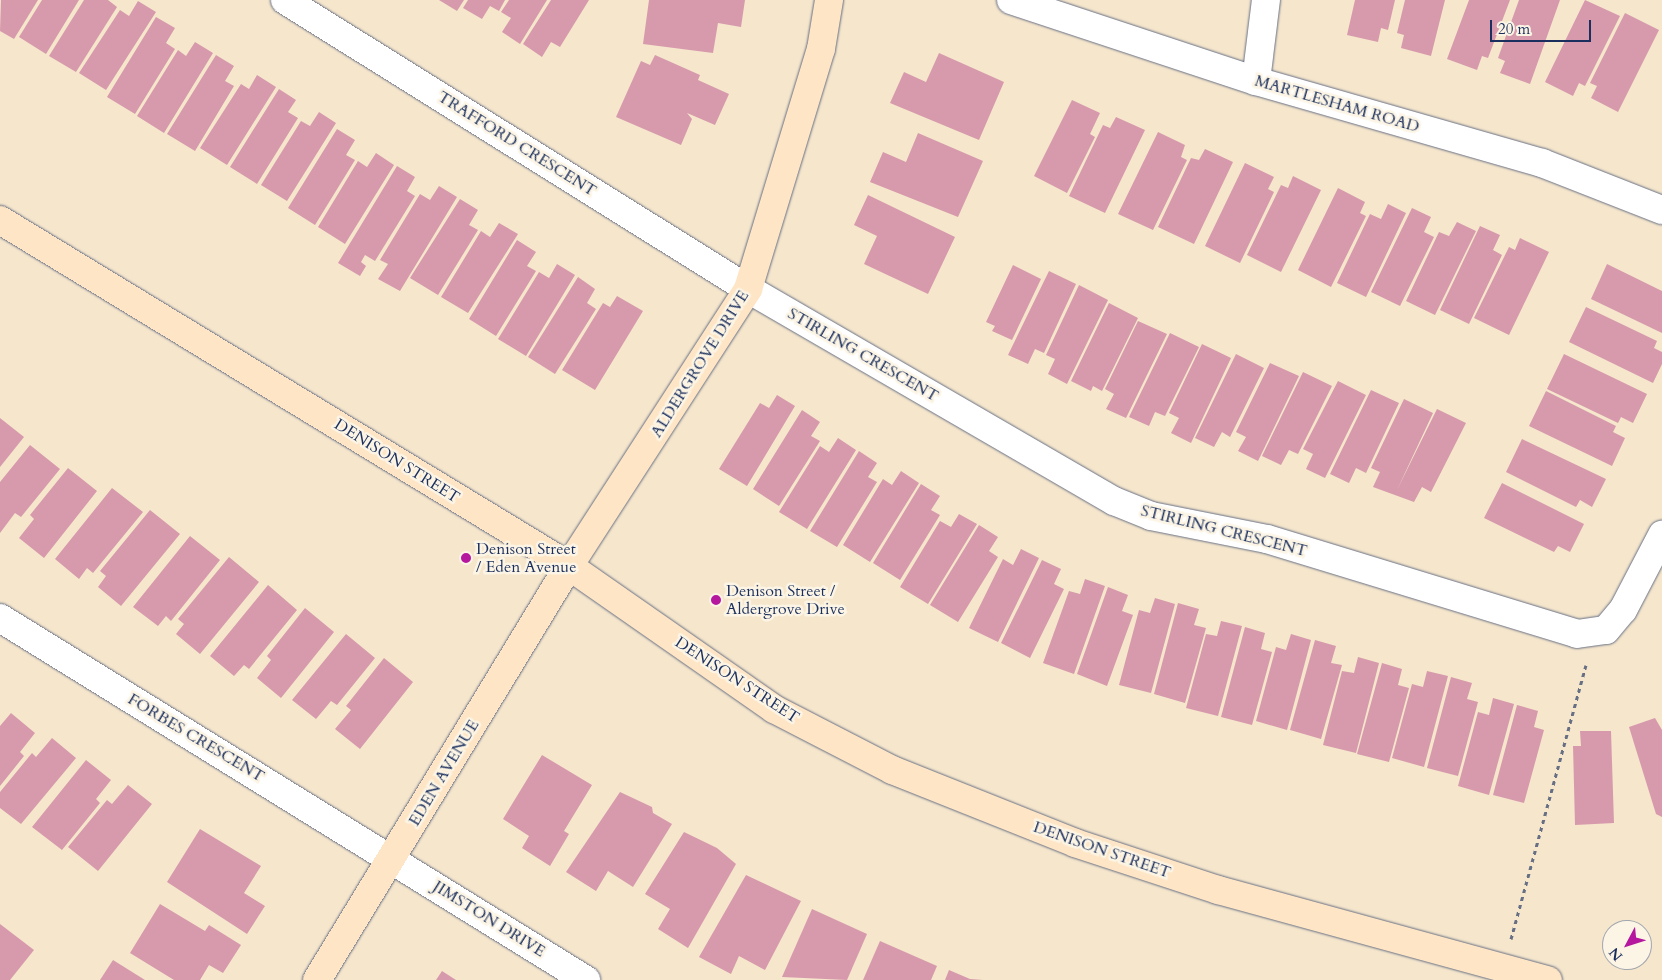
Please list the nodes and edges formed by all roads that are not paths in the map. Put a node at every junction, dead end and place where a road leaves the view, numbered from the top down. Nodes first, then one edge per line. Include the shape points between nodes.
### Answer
1 (285, 0) edge
2 (829, 0) edge
3 (1011, 0) edge
4 (1266, 0) edge
5 (1256, 81) junction
6 (1662, 210) edge
7 (0, 220) edge
8 (748, 289) junction
9 (1662, 536) edge
10 (569, 566) junction
11 (0, 618) edge
12 (392, 858) junction
13 (318, 980) edge
14 (586, 980) edge
15 (1548, 980) edge

1 - 8 street, TRAFFORD CRESCENT
2 - 8 street, ALDERGROVE DRIVE via 821,49
3 - 5 street, MARTLESHAM ROAD
4 - 5 street
5 - 6 street, MARTLESHAM ROAD via 1542,163
7 - 10 street, DENISON STREET
8 - 9 street, STIRLING CRESCENT via 1114,501 1184,524 1268,539 1577,634 1606,630 1623,610
8 - 10 street, ALDERGROVE DRIVE
10 - 12 street, EDEN AVENUE
10 - 15 street, DENISON STREET via 774,709 892,770 1075,843 1210,887
11 - 12 street, FORBES CRESCENT
12 - 13 street, EDEN AVENUE
12 - 14 street, JIMSTON DRIVE

